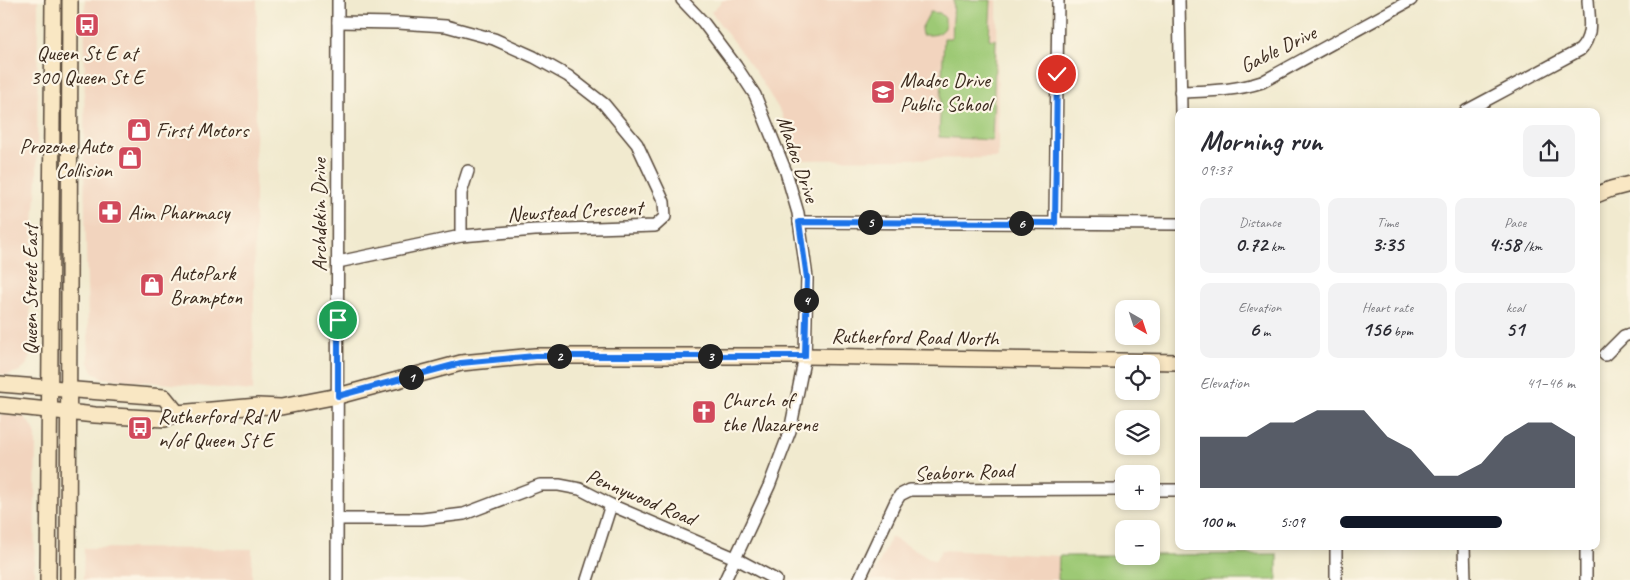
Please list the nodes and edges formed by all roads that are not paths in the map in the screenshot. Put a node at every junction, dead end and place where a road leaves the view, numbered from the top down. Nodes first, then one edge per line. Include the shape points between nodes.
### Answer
1 (53, 0) edge
2 (70, 0) edge
3 (338, 0) edge
4 (682, 0) edge
5 (1058, 0) edge
6 (1179, 0) edge
7 (1411, 0) edge
8 (1588, 0) edge
9 (338, 22) junction
10 (1180, 92) junction
11 (1181, 108) edge
12 (1472, 108) edge
13 (468, 171) dead end
14 (1630, 184) edge
15 (1600, 194) edge
16 (799, 222) junction
17 (1055, 223) junction
18 (1175, 224) edge
19 (461, 236) junction
20 (338, 262) junction
21 (1630, 334) edge
22 (1605, 355) dead end
23 (805, 356) junction
24 (1175, 362) edge
25 (0, 384) edge
26 (50, 388) junction
27 (68, 390) junction
28 (338, 396) junction
29 (0, 406) edge
30 (50, 410) junction
31 (68, 412) junction
32 (177, 413) junction
33 (1115, 489) edge
34 (1160, 490) edge
35 (1175, 490) edge
36 (611, 505) junction
37 (337, 519) junction
38 (1336, 550) edge
39 (1464, 550) edge
40 (1586, 550) edge
41 (735, 558) junction
42 (48, 580) edge
43 (68, 580) edge
44 (337, 580) edge
45 (587, 580) edge
46 (725, 580) edge
47 (776, 580) edge
48 (859, 580) edge
49 (1336, 580) edge
50 (1465, 580) edge
51 (1586, 580) edge

1 - 26 street, Queen Street East
2 - 27 street, Queen Street East
3 - 9 street, Archdekin Drive
4 - 16 street, Madoc Drive via 704,22 755,95 786,172
5 - 17 street
6 - 10 street
7 - 10 street, Gable Drive via 1262,82 1230,90
8 - 12 street via 1590,36 1580,50
9 - 19 street, Newstead Crescent via 446,26 494,39 534,57 568,76 604,104 637,144 664,202 665,217 655,226
9 - 20 street, Archdekin Drive
10 - 11 street
13 - 19 street via 462,193
14 - 15 street
16 - 17 street
16 - 23 street, Madoc Drive via 807,278
17 - 18 street
19 - 20 street, Newstead Crescent
20 - 28 street, Archdekin Drive
21 - 22 street
23 - 24 street, Rutherford Road North
23 - 28 street, Rutherford Road North via 535,356 461,363
23 - 41 street, Madoc Drive via 782,456
25 - 26 street
26 - 27 street
26 - 30 street, Queen Street East
27 - 31 street, Queen Street East
27 - 32 street via 164,397
28 - 32 street, Rutherford Road North via 281,407
28 - 37 street, Archdekin Drive
29 - 30 street, Rutherford Road North
30 - 31 street, Rutherford Road North
30 - 42 street, Queen Street East
31 - 32 street, Rutherford Road North via 165,419
31 - 43 street, Queen Street East
33 - 48 street, Seaborn Road via 910,490 894,503
34 - 35 street
36 - 37 street, Pennywood Road via 580,489 540,485 464,514 422,519
36 - 41 street, Pennywood Road
36 - 45 street
37 - 44 street, Archdekin Drive
38 - 49 street
39 - 50 street
40 - 51 street
41 - 46 street, Madoc Drive
41 - 47 street, Pennywood Road

